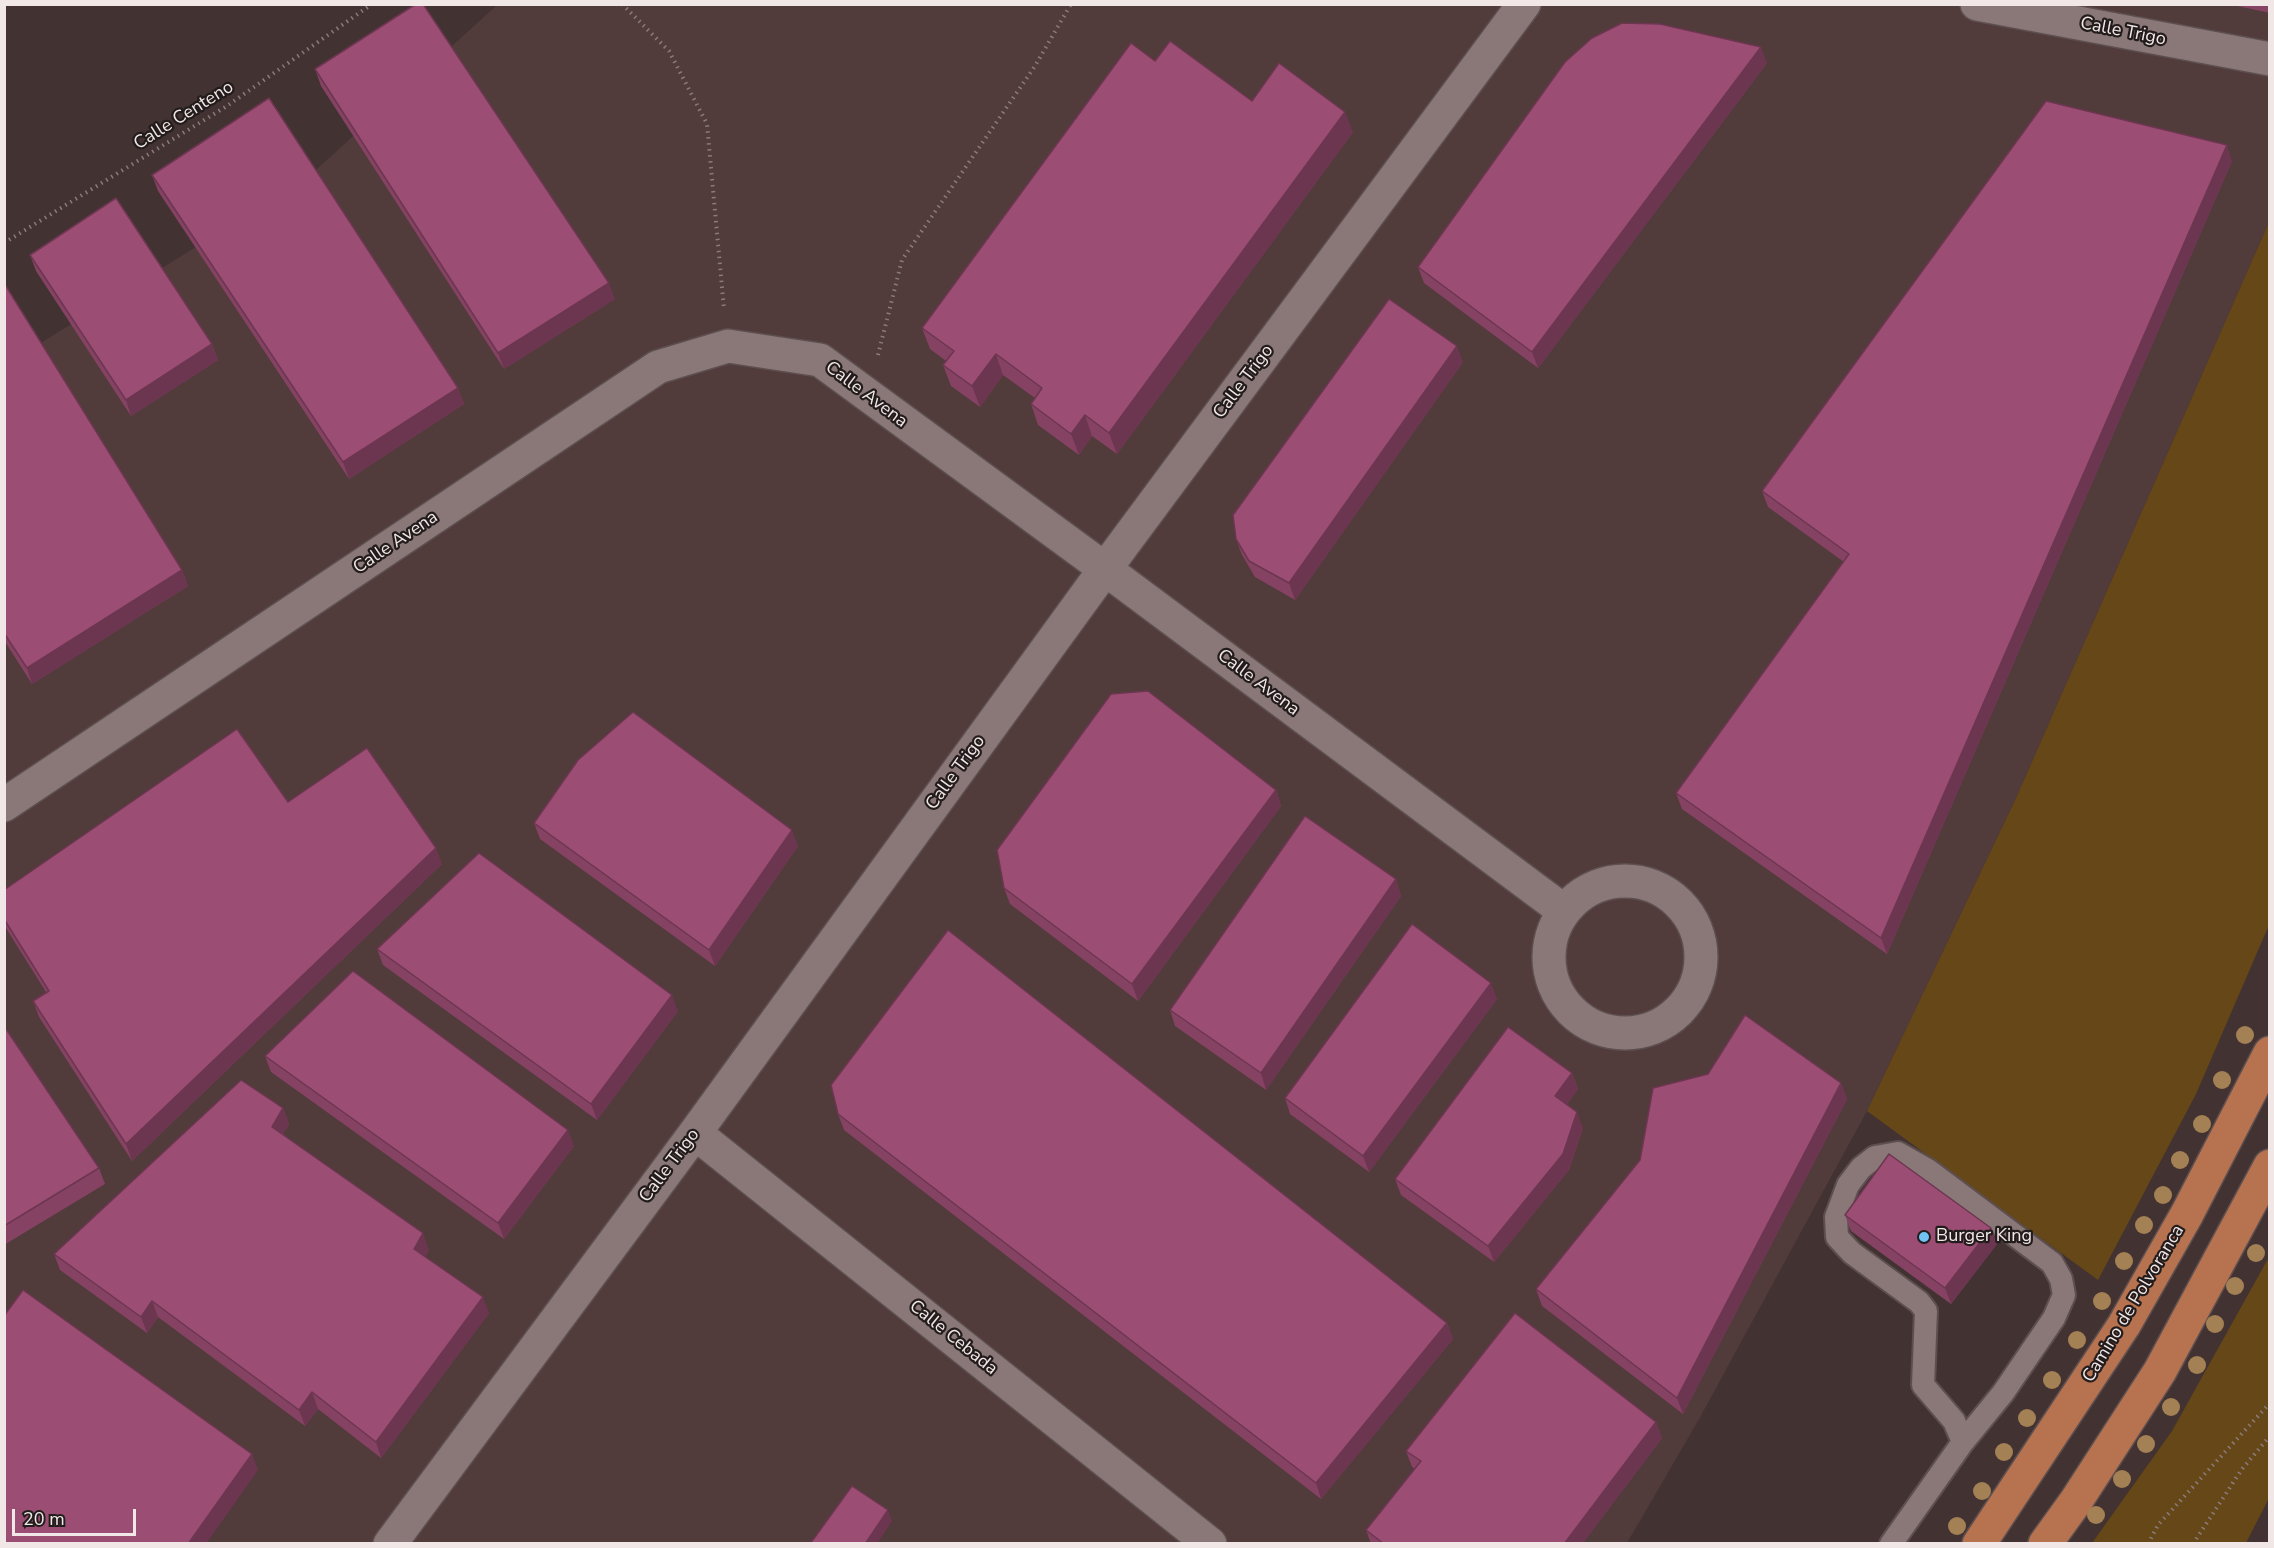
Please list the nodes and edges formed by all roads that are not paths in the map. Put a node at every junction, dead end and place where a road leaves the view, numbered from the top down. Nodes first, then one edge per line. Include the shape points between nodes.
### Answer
1 (1524, 4) edge
2 (1977, 4) edge
3 (2270, 59) edge
4 (1105, 569) junction
5 (4, 805) edge
6 (1564, 911) junction
7 (2270, 1053) edge
8 (695, 1133) junction
9 (2270, 1166) edge
10 (1963, 1442) junction
11 (390, 1544) edge
12 (1210, 1544) edge
13 (1891, 1544) edge
14 (1979, 1544) edge
15 (2045, 1544) edge

1 - 4 street, Calle Trigo
2 - 3 street, Calle Trigo
4 - 5 street, Calle Avena via 820,360 728,346 658,367
4 - 6 street, Calle Avena
4 - 8 street, Calle Trigo
6 - 6 street via 1583,894 1607,883 1634,881 1659,889 1680,904 1695,926 1702,952 1699,979 1688,1000 1672,1018 1650,1030 1626,1034 1602,1030 1580,1020 1564,1003 1552,981 1548,957 1553,933
7 - 14 main road, Camino de Polvoranca via 2187,1215 2124,1325
8 - 11 street, Calle Trigo
8 - 12 street, Calle Cebada
9 - 15 main road via 2160,1371
10 - 10 lane via 2055,1318 2064,1295 2061,1279 2052,1263 1928,1170 1898,1153 1875,1157 1848,1185 1836,1216 1837,1237 1926,1311 1923,1385 1954,1421
10 - 13 lane

